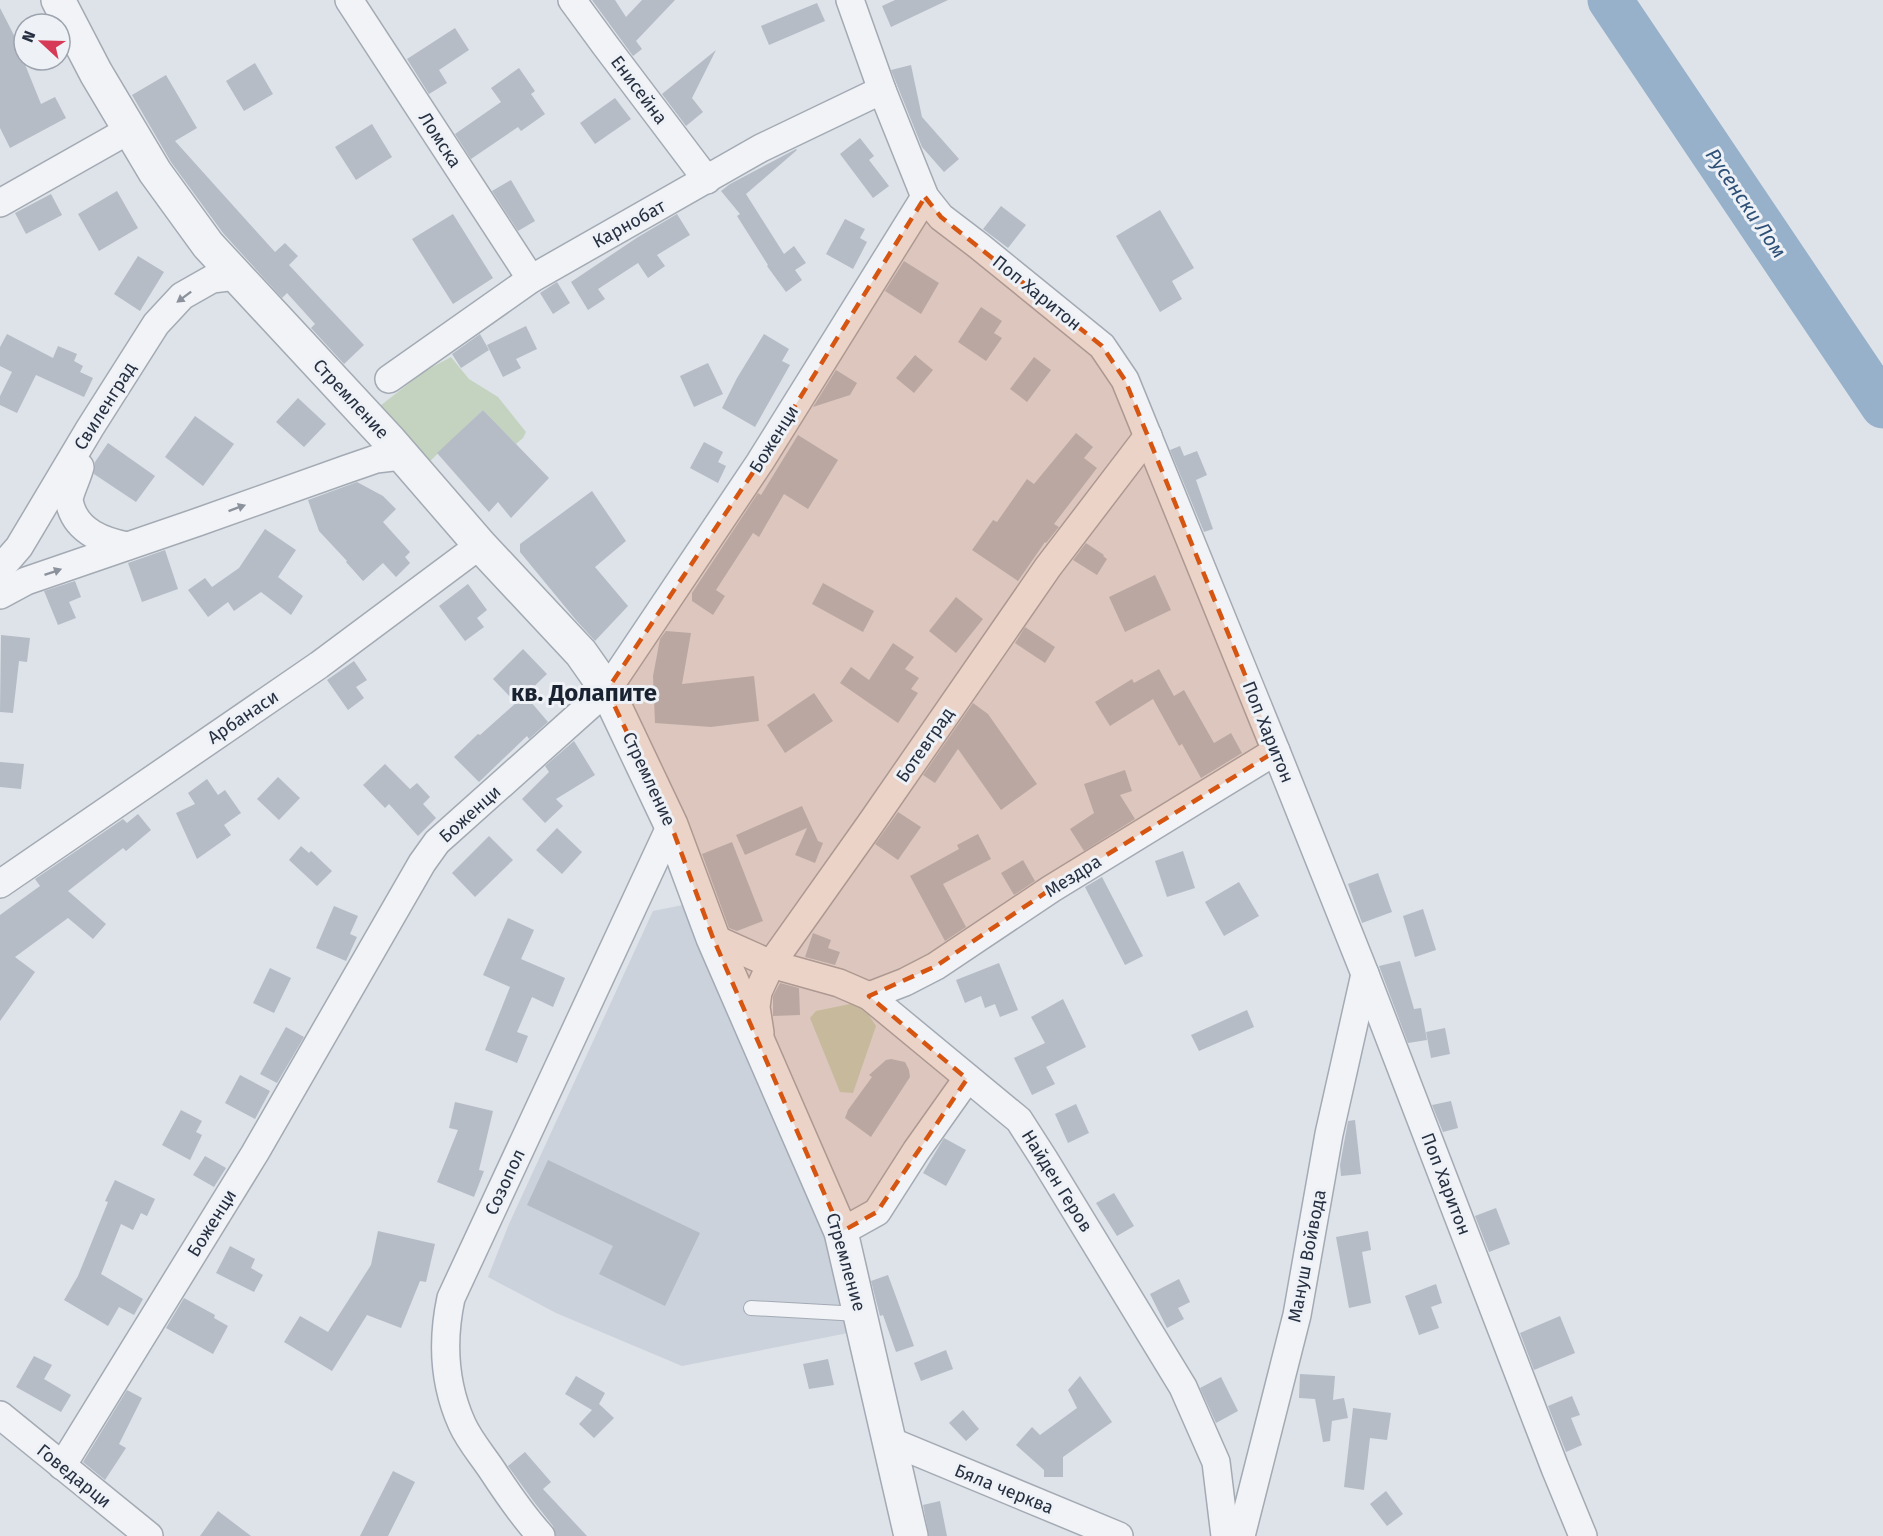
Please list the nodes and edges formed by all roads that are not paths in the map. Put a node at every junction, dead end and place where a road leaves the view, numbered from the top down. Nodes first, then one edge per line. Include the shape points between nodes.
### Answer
1 (58, 0) edge
2 (350, 0) edge
3 (572, 0) edge
4 (850, 0) edge
5 (882, 90) junction
6 (129, 130) junction
7 (707, 180) junction
8 (925, 197) junction
9 (0, 203) edge
10 (237, 276) junction
11 (531, 279) junction
12 (389, 379) dead end
13 (90, 428) junction
14 (1148, 436) junction
15 (401, 456) junction
16 (480, 545) junction
17 (127, 546) junction
18 (0, 569) edge
19 (0, 595) edge
20 (0, 600) edge
21 (607, 690) junction
22 (1276, 752) junction
23 (671, 825) junction
24 (0, 884) edge
25 (713, 938) junction
26 (771, 964) junction
27 (1365, 974) junction
28 (869, 996) junction
29 (771, 1074) junction
30 (967, 1078) junction
31 (841, 1232) junction
32 (751, 1308) dead end
33 (860, 1314) junction
34 (0, 1415) edge
35 (890, 1441) junction
36 (63, 1466) junction
37 (149, 1536) edge
38 (540, 1536) edge
39 (911, 1536) edge
40 (1119, 1536) edge
41 (1225, 1536) edge
42 (1241, 1536) edge
43 (1583, 1536) edge

1 - 6 street, Стремление
2 - 11 street, Ломска
3 - 7 street, Енисейна
4 - 5 street, Поп Харитон
5 - 7 street, Карнобат via 761,148
5 - 8 street, Поп Харитон
6 - 9 street
6 - 10 street, Стремление via 208,245
7 - 11 street, Карнобат
8 - 14 street, Поп Харитон via 941,217 1102,346 1125,380
8 - 21 street, Боженци via 759,462
10 -> 13 street, Свиленград via 212,279 182,296 156,324
10 - 15 street, Стремление
11 - 12 street, Карнобат
13 - 17 street via 68,501 82,527 96,537
13 - 18 street, Свиленград via 19,547
14 - 22 street, Поп Харитон
14 - 26 street, Ботевград via 1048,567
15 - 16 street, Стремление
17 -> 15 street via 366,462
16 - 21 street, Стремление via 581,653
16 - 24 street, Арбанаси via 319,665
19 -> 17 street via 26,581
19 - 20 street
21 - 23 street, Стремление
21 - 36 street, Боженци via 437,842 422,863 255,1153
22 - 27 street, Поп Харитон
22 - 28 street, Мездра via 1051,889 936,966
23 - 25 street, Стремление
23 - 38 street, Созопол via 451,1298 446,1323 449,1382 462,1424 520,1514
25 - 26 street, Найден Геров
25 - 29 street, Стремление
26 - 28 street, Найден Геров via 839,983
26 - 29 street, Ботевград via 758,992 756,1007
27 - 42 street, Мануш Войвода via 1329,1134 1296,1316
27 - 43 street, Поп Харитон
28 - 30 street, Найден Геров
29 - 31 street, Стремление
30 - 31 street via 877,1212
30 - 41 street, Найден Геров via 1019,1120 1183,1387 1216,1462
31 - 33 street, Стремление
32 - 33 lane
33 - 35 street, Стремление
34 - 36 street, Говедарци
35 - 39 street, Стремление
35 - 40 street, Бяла черква
36 - 37 street, Говедарци

